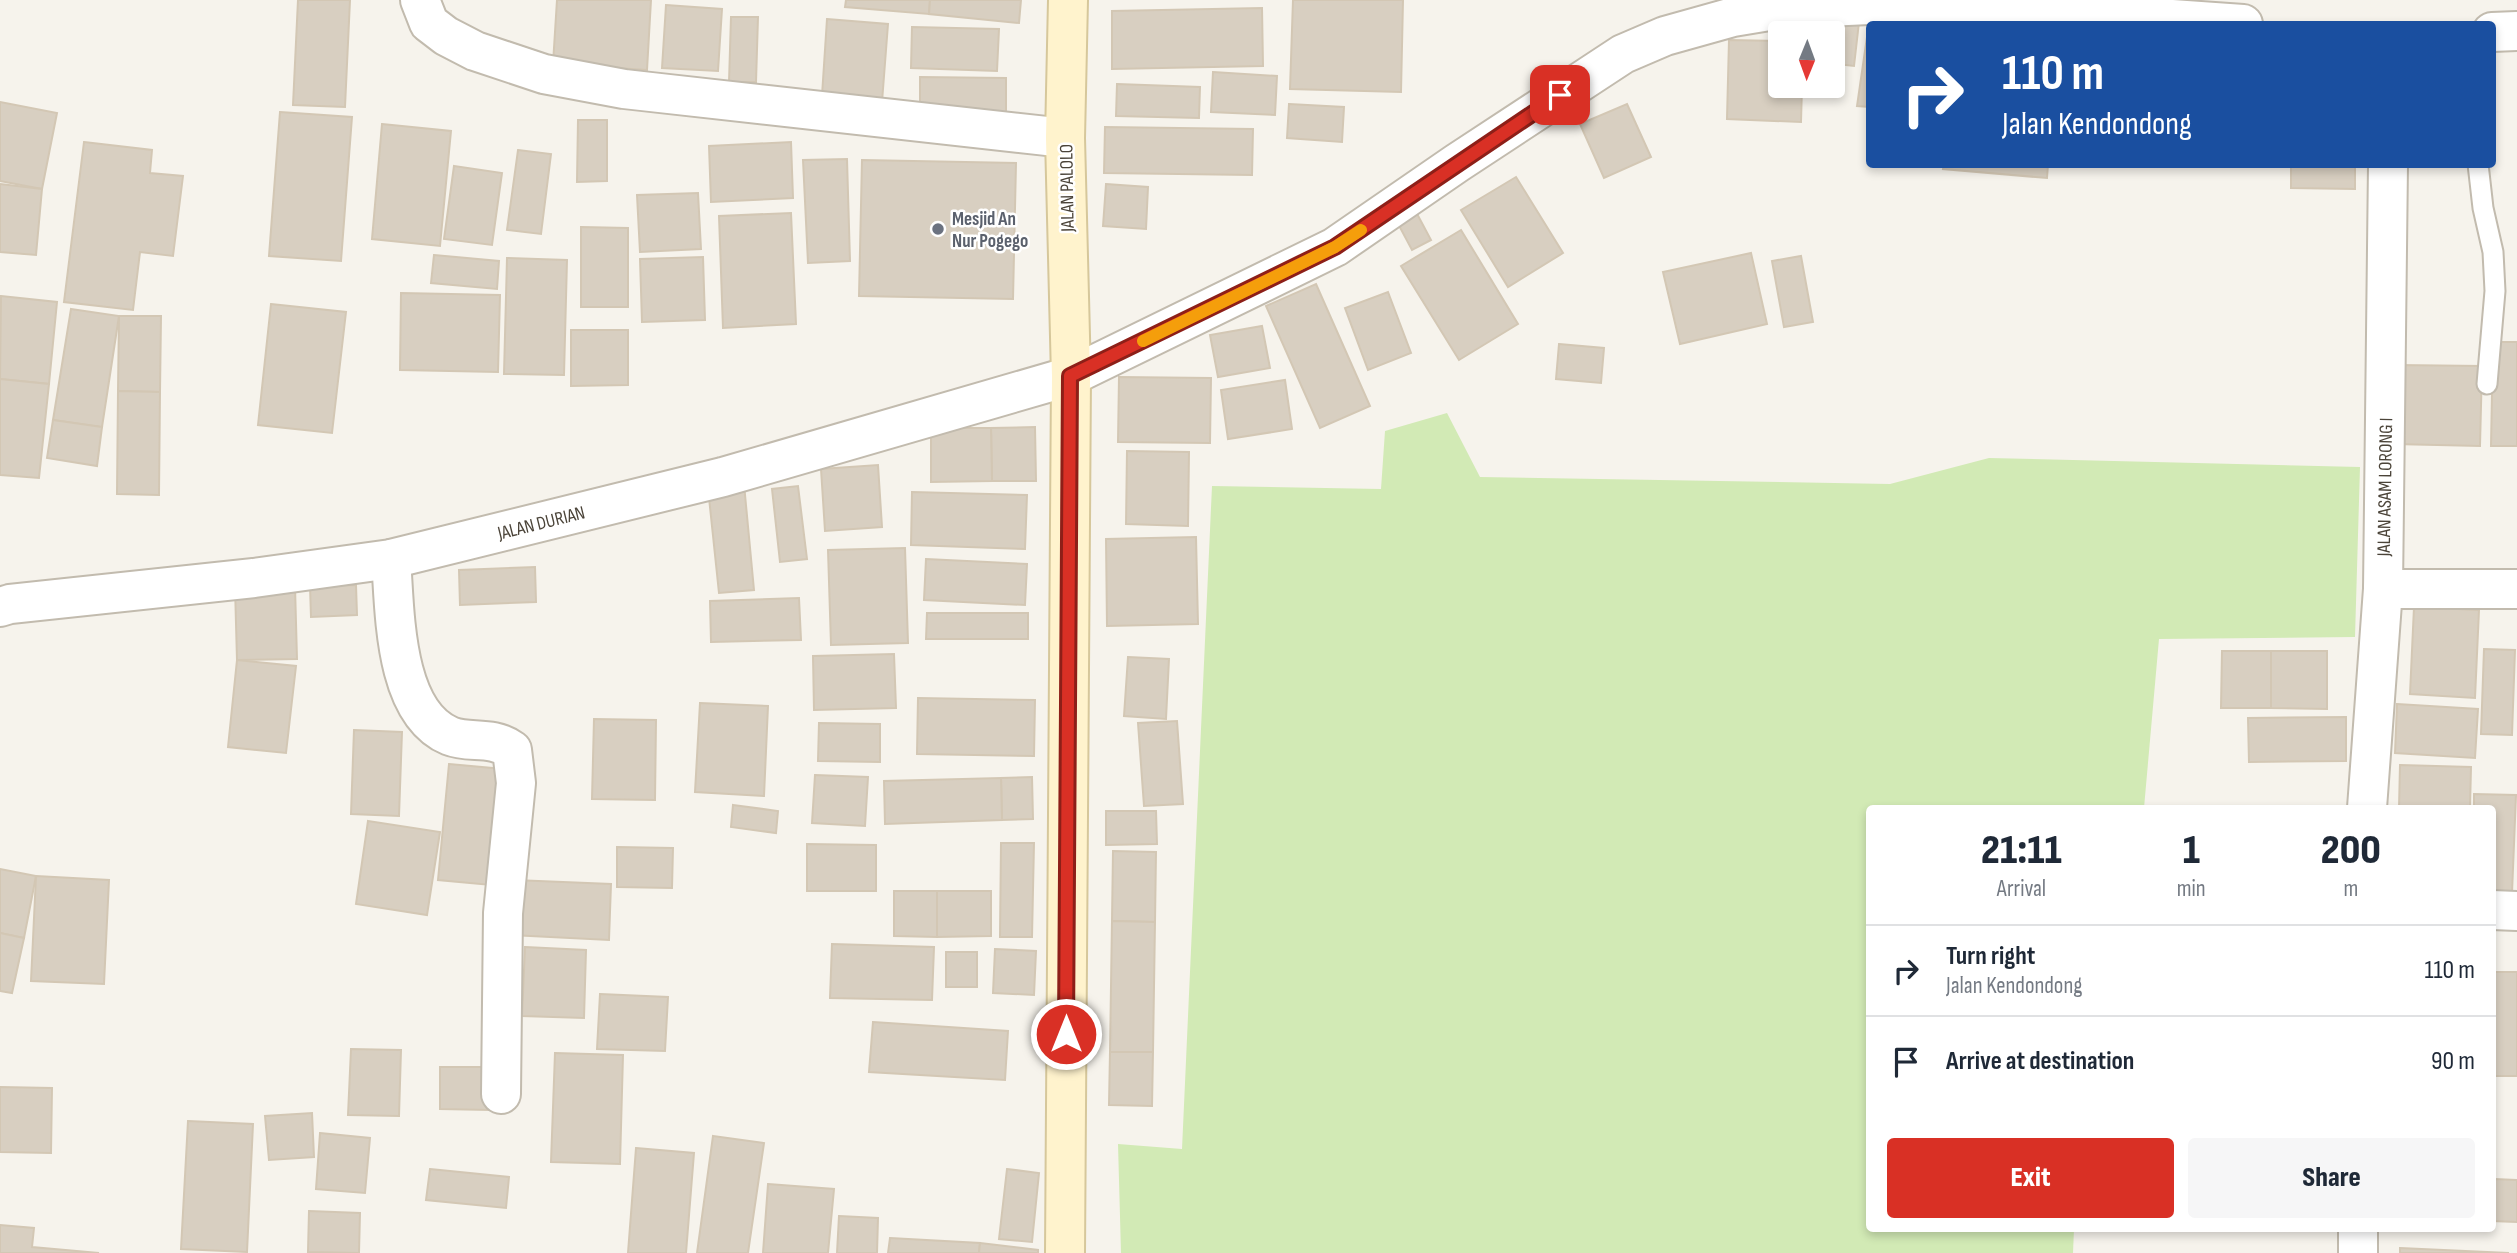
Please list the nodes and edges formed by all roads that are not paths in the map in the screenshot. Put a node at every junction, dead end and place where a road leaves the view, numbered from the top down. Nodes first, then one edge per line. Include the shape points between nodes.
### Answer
1 (420, 0) edge
2 (1068, 0) edge
3 (1782, 4) edge
4 (2200, 21) edge
5 (2517, 31) edge
6 (2496, 32) edge
7 (1065, 138) junction
8 (2388, 168) edge
9 (2478, 168) edge
10 (1070, 376) junction
11 (2487, 384) dead end
12 (391, 559) junction
13 (2383, 589) junction
14 (2517, 589) edge
15 (0, 607) edge
16 (2367, 805) edge
17 (2496, 909) edge
18 (2517, 911) edge
19 (501, 1094) dead end
20 (2358, 1232) edge
21 (1065, 1253) edge
22 (2358, 1253) edge

1 - 7 street via 429,23 446,36 475,51 544,74 624,89
2 - 7 street, JALAN PALOLO
3 - 4 street, JALAN DURIAN via 1891,4
3 - 10 street, JALAN DURIAN via 1665,36 1623,54 1335,247
5 - 6 street
7 - 10 street, JALAN PALOLO
8 - 13 street, JALAN ASAM LORONG I
9 - 11 lane via 2495,291
10 - 12 street, JALAN DURIAN via 723,477
10 - 21 street, JALAN PALOLO
12 - 15 street, JALAN DURIAN
12 - 19 street via 403,668 417,706 436,728 452,737 503,744 512,750 516,783 503,913
13 - 14 street
13 - 16 street, JALAN ASAM LORONG I
17 - 18 street
20 - 22 street

